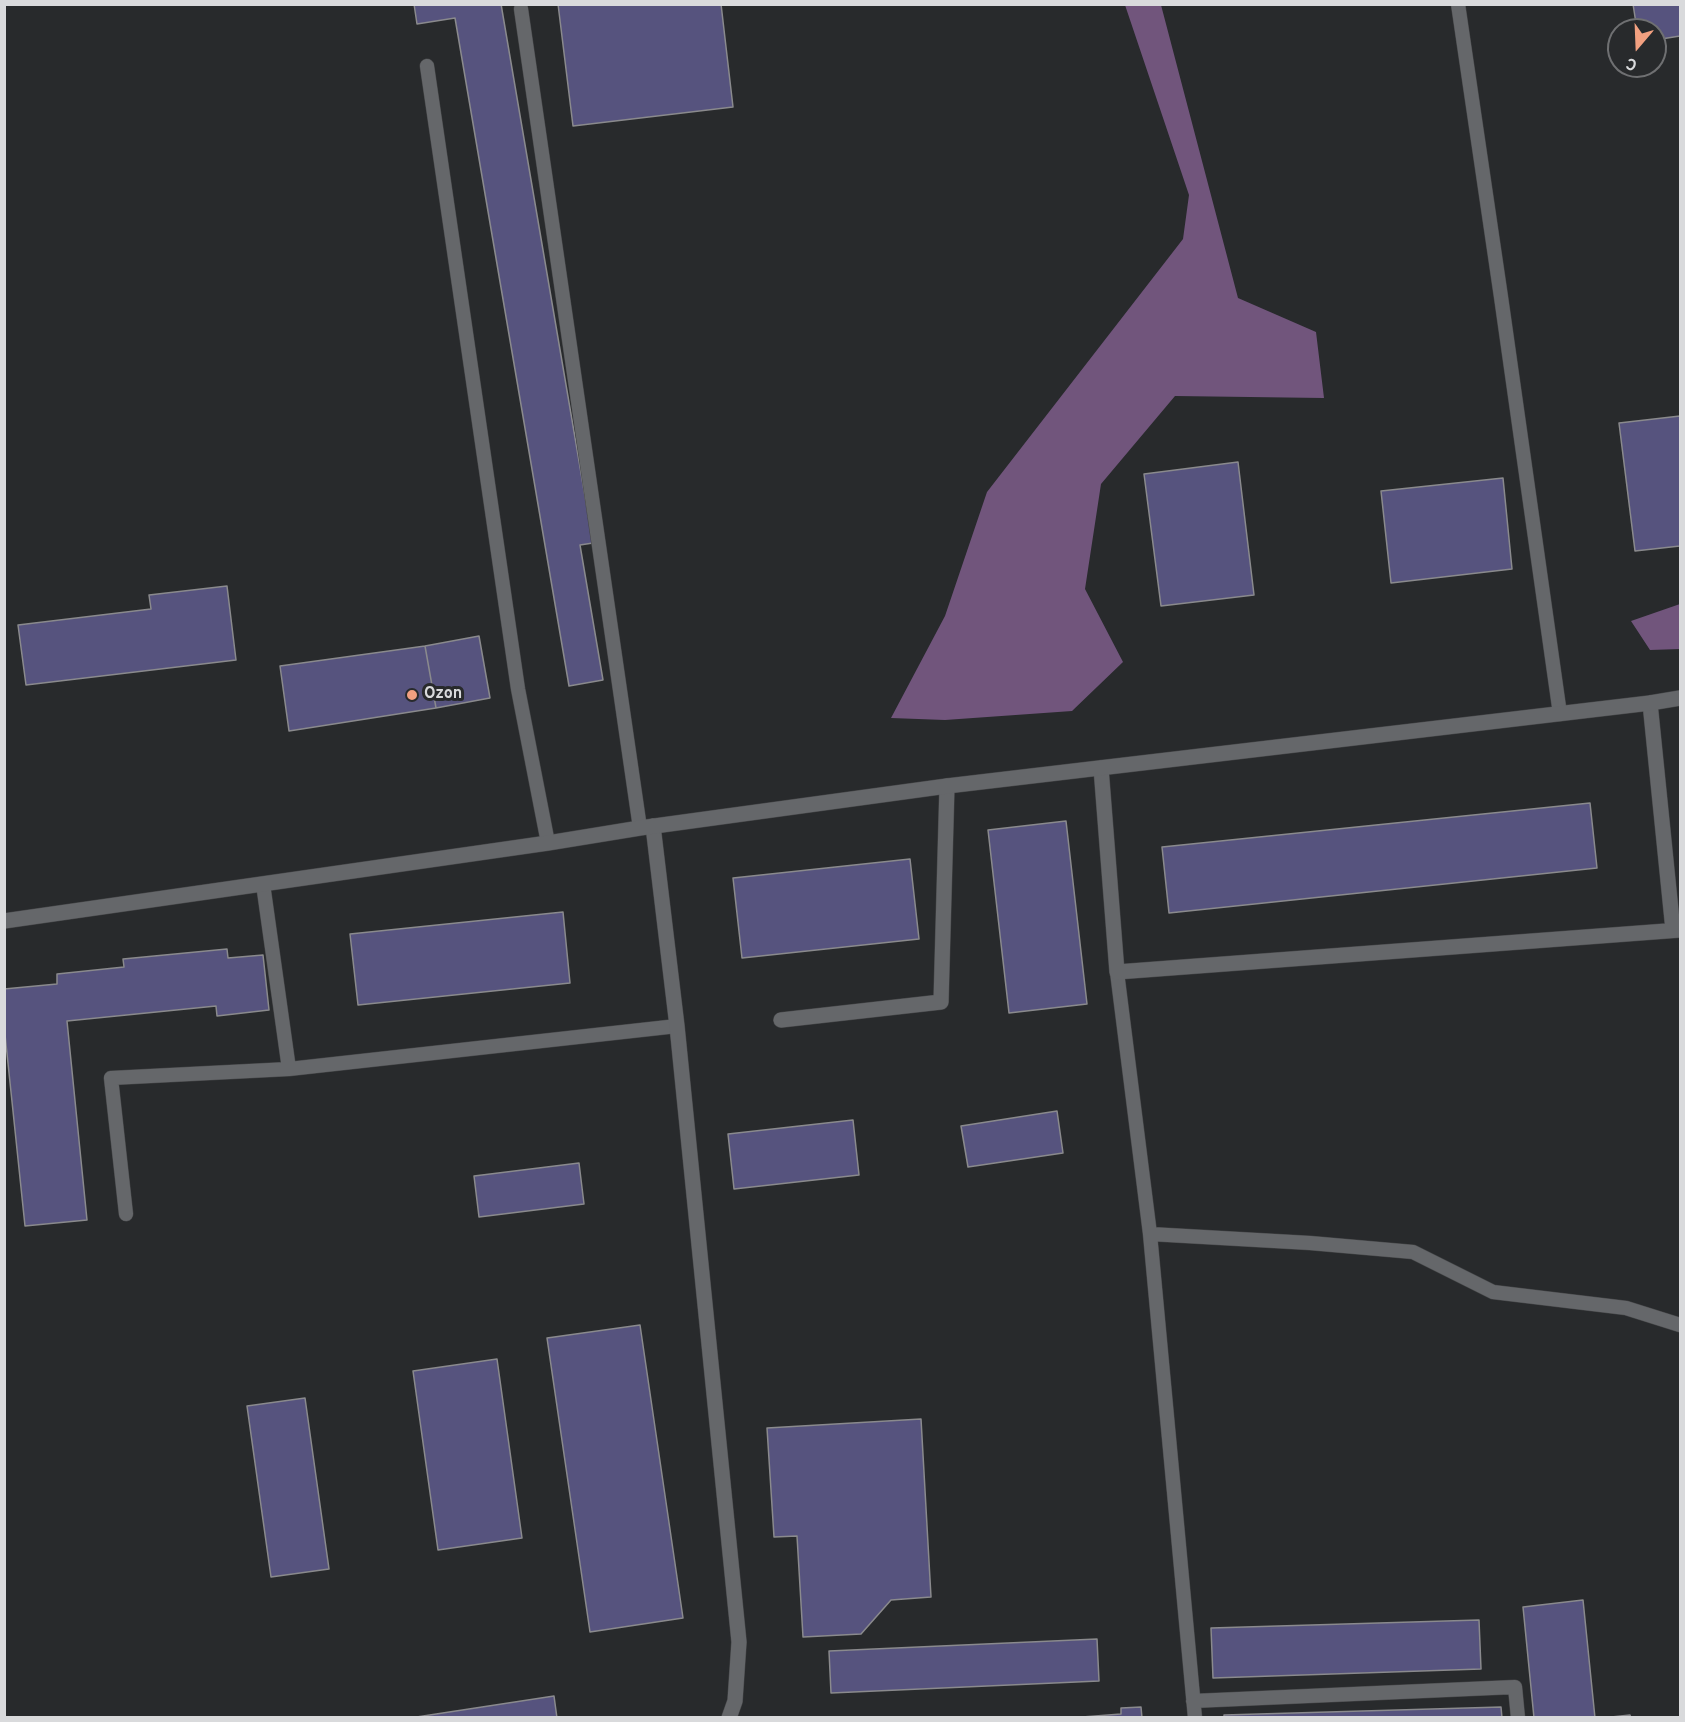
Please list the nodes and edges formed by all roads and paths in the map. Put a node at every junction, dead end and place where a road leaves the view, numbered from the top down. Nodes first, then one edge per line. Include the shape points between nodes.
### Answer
1 (1458, 4) edge
2 (521, 9) dead end
3 (427, 66) dead end
4 (1680, 698) edge
5 (1650, 703) junction
6 (1560, 714) junction
7 (1101, 768) junction
8 (947, 786) junction
9 (647, 827) junction
10 (548, 843) junction
11 (263, 884) junction
12 (4, 921) edge
13 (1677, 930) edge
14 (1117, 972) junction
15 (781, 1020) dead end
16 (677, 1026) junction
17 (289, 1069) junction
18 (126, 1214) dead end
19 (1150, 1234) junction
20 (1680, 1325) edge
21 (1193, 1701) junction
22 (729, 1718) edge
23 (1195, 1718) edge
24 (1518, 1718) edge

1 - 6 lane
2 - 9 lane
3 - 10 lane via 518,688
4 - 5 street
5 - 6 street
5 - 13 street
6 - 7 street
7 - 8 street
7 - 14 street
8 - 9 street
8 - 15 street via 941,1002
9 - 10 street
9 - 16 street
10 - 11 street
11 - 12 street
11 - 17 lane
13 - 14 street
14 - 19 lane
16 - 17 lane
16 - 22 street via 739,1642 735,1701
17 - 18 lane via 111,1078
19 - 20 lane via 1413,1252 1493,1292 1626,1308
19 - 21 lane
21 - 23 lane
21 - 24 lane via 1515,1687

